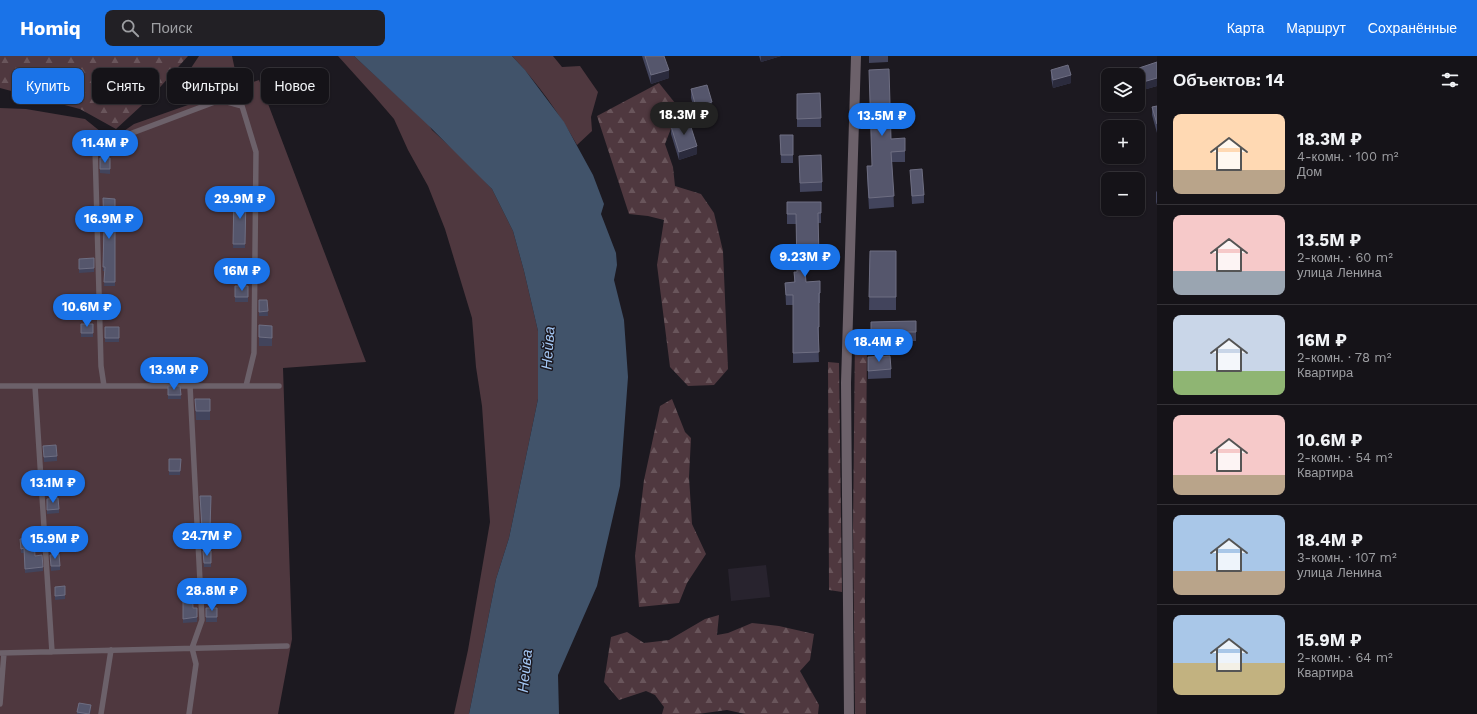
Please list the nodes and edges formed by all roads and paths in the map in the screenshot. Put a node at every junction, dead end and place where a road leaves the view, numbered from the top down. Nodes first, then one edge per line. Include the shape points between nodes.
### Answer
1 (856, 56) edge
2 (0, 386) edge
3 (35, 386) junction
4 (104, 386) junction
5 (190, 386) junction
6 (246, 386) junction
7 (279, 386) dead end
8 (287, 646) dead end
9 (192, 648) junction
10 (111, 650) junction
11 (52, 652) junction
12 (2, 653) edge
13 (0, 704) edge
14 (101, 714) edge
15 (189, 714) edge
16 (849, 714) edge

1 - 16 street via 846,383
2 - 3 lane
3 - 4 lane
3 - 11 lane
4 - 5 lane
4 - 6 lane via 101,366 95,147 220,100 242,106 256,152 254,353
5 - 6 lane
5 - 9 lane via 202,620
6 - 7 lane
8 - 9 lane
9 - 10 lane
9 - 15 lane via 196,664
10 - 11 lane
10 - 14 lane
11 - 12 lane
12 - 13 lane

